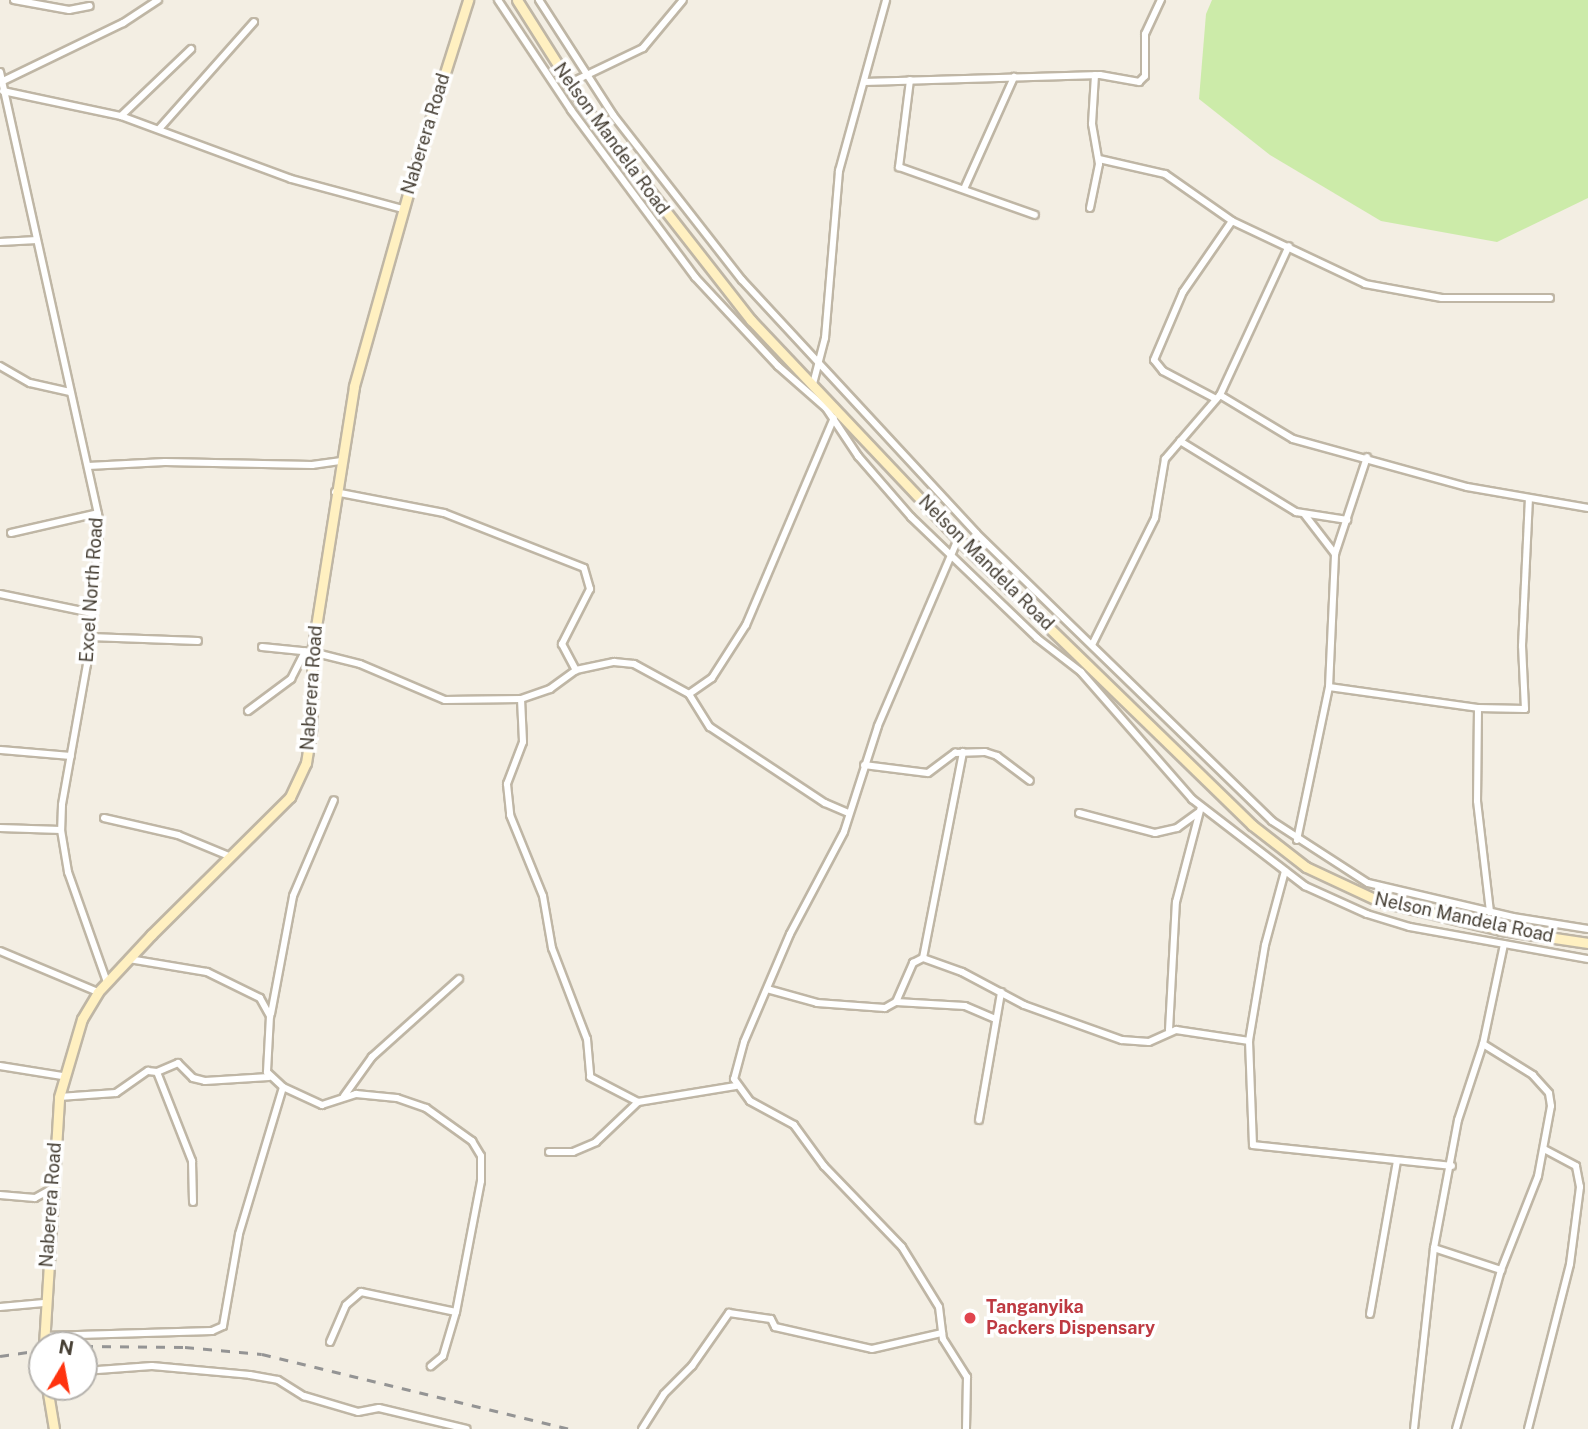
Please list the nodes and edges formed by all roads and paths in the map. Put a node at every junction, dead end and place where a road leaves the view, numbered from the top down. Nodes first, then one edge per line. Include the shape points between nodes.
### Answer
1 (14, 0) edge
2 (158, 0) edge
3 (468, 0) edge
4 (498, 0) edge
5 (517, 0) edge
6 (539, 0) edge
7 (683, 0) edge
8 (886, 0) edge
9 (1161, 0) edge
10 (90, 6) dead end
11 (254, 22) dead end
12 (191, 49) dead end
13 (0, 72) edge
14 (1096, 75) junction
15 (1014, 77) junction
16 (587, 78) junction
17 (909, 80) junction
18 (1, 82) edge
19 (864, 82) junction
20 (568, 84) junction
21 (3, 91) junction
22 (121, 116) junction
23 (159, 129) junction
24 (1099, 159) junction
25 (964, 189) junction
26 (1090, 208) dead end
27 (403, 209) junction
28 (1035, 215) dead end
29 (1232, 221) junction
30 (37, 240) junction
31 (0, 242) edge
32 (1289, 246) junction
33 (1550, 298) dead end
34 (0, 366) edge
35 (820, 367) junction
36 (813, 384) junction
37 (70, 392) junction
38 (1218, 397) junction
39 (834, 418) junction
40 (1180, 440) junction
41 (1367, 457) junction
42 (340, 461) junction
43 (88, 466) junction
44 (335, 492) junction
45 (1529, 500) junction
46 (1588, 508) edge
47 (98, 513) junction
48 (1305, 515) junction
49 (1347, 520) junction
50 (11, 533) dead end
51 (958, 539) junction
52 (1335, 554) junction
53 (952, 556) junction
54 (0, 594) edge
55 (92, 613) junction
56 (90, 637) junction
57 (198, 641) dead end
58 (1092, 645) junction
59 (262, 647) dead end
60 (309, 651) junction
61 (576, 670) junction
62 (1329, 687) junction
63 (689, 694) junction
64 (521, 699) junction
65 (1478, 708) junction
66 (248, 711) dead end
67 (0, 750) edge
68 (962, 752) junction
69 (71, 756) junction
70 (864, 765) junction
71 (1030, 781) dead end
72 (334, 800) dead end
73 (1200, 809) junction
74 (849, 813) junction
75 (1079, 813) dead end
76 (104, 818) dead end
77 (0, 828) edge
78 (61, 830) junction
79 (1297, 840) junction
80 (229, 856) junction
81 (1285, 871) junction
82 (1490, 912) junction
83 (1588, 929) edge
84 (1588, 943) edge
85 (1504, 944) junction
86 (0, 951) edge
87 (923, 958) junction
88 (1588, 959) edge
89 (129, 960) junction
90 (459, 979) dead end
91 (107, 982) junction
92 (767, 989) junction
93 (97, 992) junction
94 (1001, 992) junction
95 (896, 1002) junction
96 (270, 1016) junction
97 (995, 1019) junction
98 (1170, 1030) junction
99 (1250, 1041) junction
100 (1483, 1044) junction
101 (0, 1066) edge
102 (157, 1072) junction
103 (62, 1076) junction
104 (270, 1077) junction
105 (736, 1086) junction
106 (283, 1087) junction
107 (344, 1096) junction
108 (59, 1097) junction
109 (638, 1102) junction
110 (979, 1120) dead end
111 (1544, 1149) junction
112 (549, 1152) dead end
113 (1397, 1161) junction
114 (1452, 1166) junction
115 (51, 1189) junction
116 (0, 1195) edge
117 (193, 1202) dead end
118 (1434, 1248) junction
119 (1501, 1270) junction
120 (44, 1303) junction
121 (0, 1307) edge
122 (456, 1311) junction
123 (1370, 1314) dead end
124 (44, 1331) edge
125 (942, 1334) junction
126 (98, 1337) edge
127 (330, 1342) dead end
128 (431, 1366) dead end
129 (98, 1370) edge
130 (49, 1401) edge
131 (54, 1429) edge
132 (467, 1429) edge
133 (642, 1429) edge
134 (966, 1429) edge
135 (1414, 1429) edge
136 (1456, 1429) edge
137 (1528, 1429) edge

1 - 10 street via 69,10
2 - 18 street via 123,23
3 - 27 street, Naberera Road
4 - 39 street via 610,165 695,277
5 - 20 street, Nelson Mandela Road
6 - 16 street
7 - 16 street via 643,48
8 - 19 street
9 - 14 street via 1145,34 1143,80 1134,83
11 - 23 street
12 - 22 street
13 - 18 street, Excel North Road
14 - 15 street
14 - 24 street via 1092,124
15 - 17 street
15 - 25 street
16 - 20 street
16 - 35 street via 718,251
17 - 19 street
17 - 25 street via 898,165 906,173
18 - 21 street, Excel North Road
19 - 35 street via 839,171
20 - 36 street, Nelson Mandela Road via 723,288
21 - 22 street
21 - 30 street, Excel North Road
22 - 23 street
23 - 27 street via 291,179
24 - 26 street
24 - 29 street via 1165,174
25 - 28 street
27 - 42 street, Naberera Road via 357,374
29 - 32 street
29 - 38 street via 1184,292 1154,360 1163,371
30 - 31 street
30 - 37 street, Excel North Road
32 - 33 street via 1338,274 1394,291 1471,300
32 - 38 street
34 - 37 street via 30,383
35 - 36 street
35 - 58 street via 976,533
36 - 51 street, Nelson Mandela Road
37 - 43 street, Excel North Road
38 - 40 street
38 - 41 street via 1281,435
39 - 53 street via 893,498
39 - 63 street via 747,625 712,678
40 - 48 street
40 - 58 street via 1165,459 1155,518
41 - 45 street via 1450,483
41 - 49 street
42 - 43 street
42 - 44 street, Naberera Road
43 - 47 street, Excel North Road
44 - 60 street, Naberera Road
44 - 61 street via 444,513 584,568 590,589 562,643
45 - 46 street
45 - 65 street via 1522,646 1526,707 1521,712
47 - 50 street
47 - 55 street, Excel North Road
48 - 49 street
48 - 52 street
49 - 52 street
51 - 53 street
51 - 84 street, Nelson Mandela Road via 1252,825 1306,867 1355,892 1401,908
52 - 62 street
53 - 70 street
53 - 73 street via 1037,638 1081,672 1122,725
54 - 55 street
55 - 56 street, Excel North Road
56 - 57 street
56 - 69 street, Excel North Road
58 - 79 street via 1253,803
59 - 60 street
60 - 64 street via 360,664 446,700
60 - 66 street via 291,679
60 - 80 street, Naberera Road via 310,751 299,786
61 - 63 street via 623,662
61 - 64 street via 550,689
62 - 65 street
62 - 79 street
63 - 74 street via 710,727 825,803
64 - 109 street via 523,742 507,787 513,829 543,896 552,948 587,1039 588,1074
65 - 82 street via 1477,801
67 - 69 street
68 - 70 street via 928,773
68 - 71 street via 994,754
68 - 87 street
69 - 78 street, Excel North Road
70 - 74 street
72 - 96 street via 293,896
73 - 75 street via 1163,833
73 - 81 street
73 - 98 street via 1176,902
74 - 92 street
76 - 80 street via 178,835
77 - 78 street
78 - 91 street, Excel North Road via 68,873
79 - 82 street via 1368,883
80 - 89 street, Naberera Road
81 - 85 street via 1325,897 1374,917
81 - 99 street via 1265,945
82 - 83 street
85 - 88 street
85 - 100 street
86 - 93 street
87 - 94 street
87 - 95 street via 913,963
89 - 91 street, Naberera Road
89 - 96 street via 211,974 260,998
90 - 107 street via 372,1057
91 - 93 street, Naberera Road
92 - 95 street via 845,1006 885,1008
92 - 105 street via 738,1059
93 - 103 street, Naberera Road
94 - 97 street
94 - 98 street via 1122,1040 1149,1042
95 - 97 street via 966,1006
96 - 104 street
97 - 110 street
98 - 99 street
99 - 113 street via 1254,1146
100 - 111 street via 1524,1068 1549,1093 1552,1106
100 - 114 street via 1463,1101
101 - 103 street
102 - 104 street via 178,1063 192,1078 205,1081
102 - 108 street via 148,1072 116,1093
102 - 117 street via 192,1161
103 - 108 street, Naberera Road
104 - 106 street
105 - 109 street
105 - 125 street via 750,1101 794,1125 824,1166 895,1237 939,1307
106 - 107 street via 322,1105
106 - 126 street via 239,1234 223,1326 212,1331
107 - 122 street via 375,1094 416,1104 452,1124 478,1150 481,1181
108 - 115 street, Naberera Road
109 - 112 street via 596,1142 573,1152
111 - 119 street via 1532,1195
111 - 137 street via 1576,1166 1580,1187 1572,1257
113 - 114 street
113 - 123 street
114 - 118 street
115 - 116 street via 35,1198
115 - 120 street, Naberera Road
118 - 119 street
118 - 135 street
119 - 136 street
120 - 121 street
120 - 124 street, Naberera Road
122 - 127 street via 361,1292 345,1305
122 - 128 street via 443,1356
125 - 133 street via 872,1349 775,1327 771,1319 727,1314
125 - 134 street via 967,1377
129 - 132 street via 152,1366 250,1375 278,1380 304,1396 351,1411 379,1408
130 - 131 street

